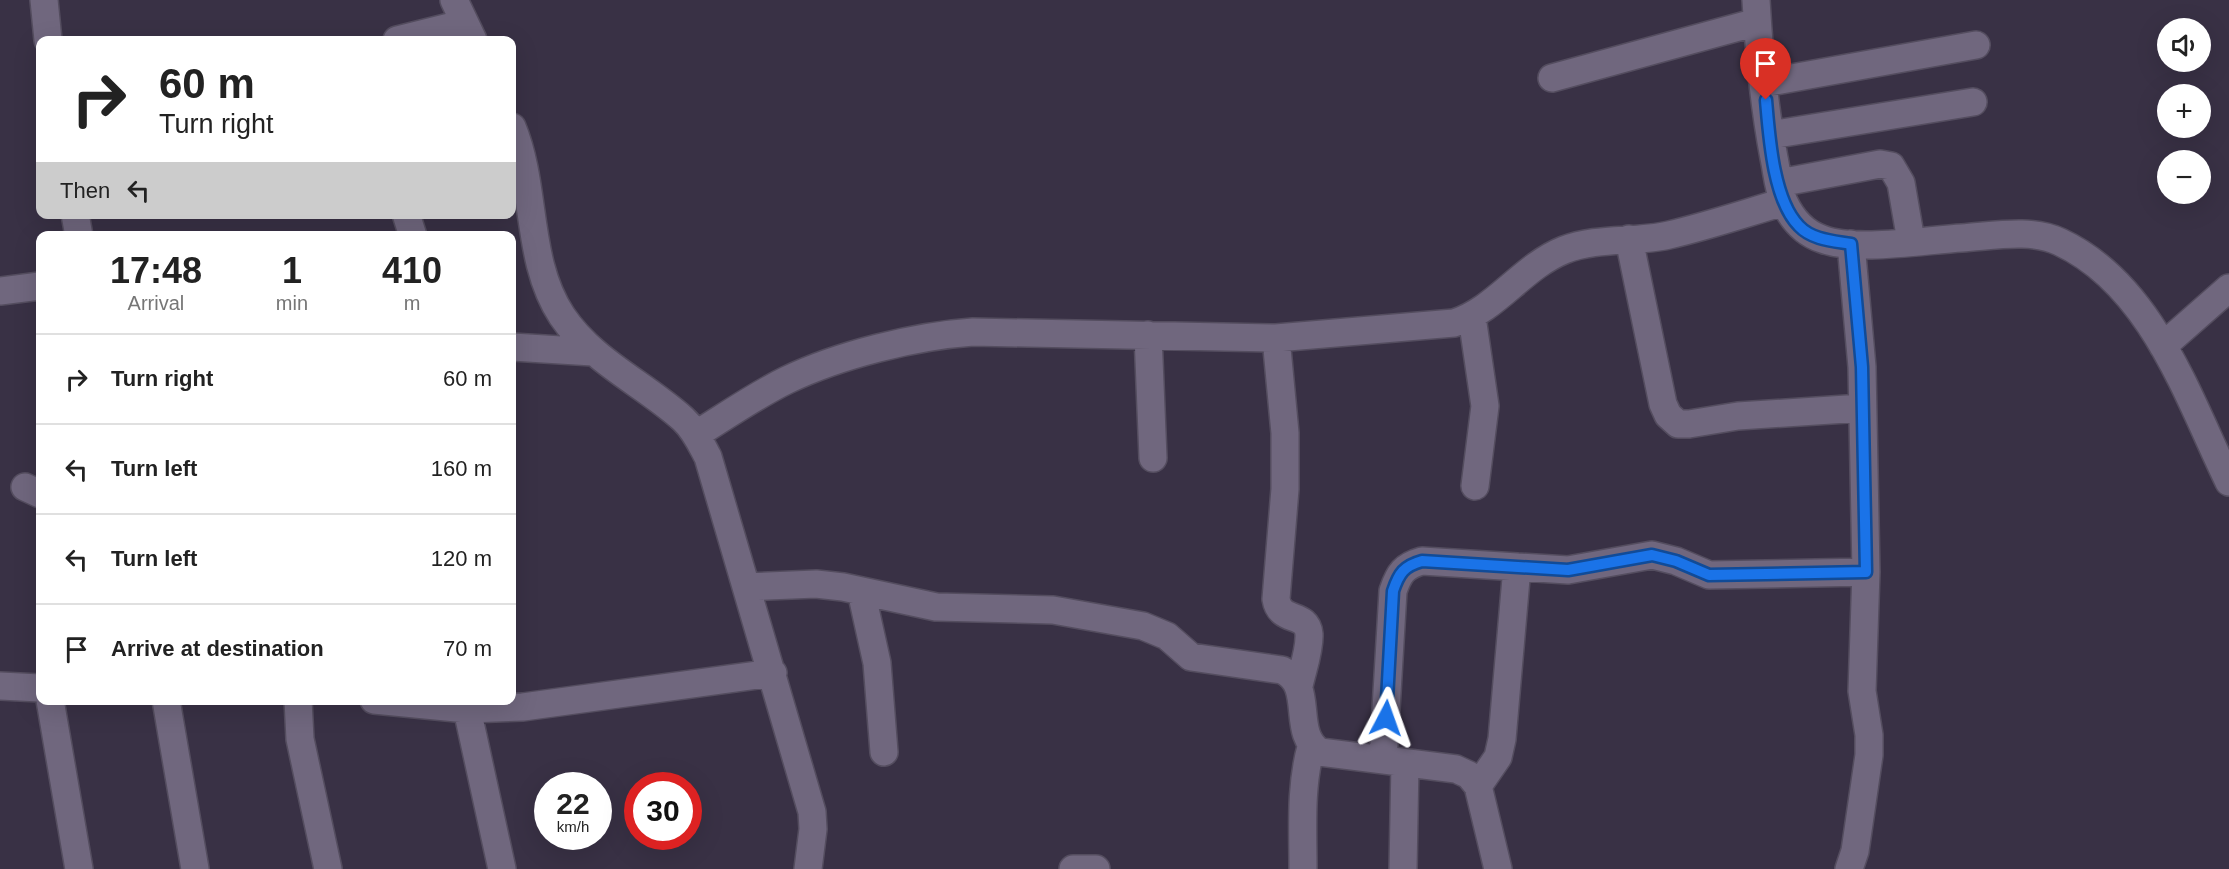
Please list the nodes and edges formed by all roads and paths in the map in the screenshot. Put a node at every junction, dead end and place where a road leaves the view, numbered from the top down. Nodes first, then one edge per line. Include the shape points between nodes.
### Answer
1 (44, 0) edge
2 (1756, 11) edge
3 (464, 21) edge
4 (48, 36) edge
5 (411, 36) edge
6 (1976, 45) dead end
7 (1551, 78) dead end
8 (1764, 83) junction
9 (1973, 102) dead end
10 (1770, 135) junction
11 (516, 140) edge
12 (1781, 193) junction
13 (1629, 239) junction
14 (1911, 241) junction
15 (1851, 244) junction
16 (36, 286) edge
17 (2229, 288) edge
18 (0, 291) edge
19 (1472, 317) junction
20 (1149, 335) junction
21 (1276, 338) junction
22 (2163, 346) junction
23 (516, 347) edge
24 (593, 352) junction
25 (1862, 408) junction
26 (697, 434) junction
27 (1153, 458) dead end
28 (2229, 482) edge
29 (1475, 486) dead end
30 (1517, 567) junction
31 (1866, 572) junction
32 (747, 587) junction
33 (861, 591) junction
34 (773, 673) junction
35 (0, 686) edge
36 (1299, 686) junction
37 (36, 688) edge
38 (51, 705) edge
39 (167, 705) edge
40 (298, 705) edge
41 (432, 705) edge
42 (467, 708) junction
43 (1311, 747) junction
44 (884, 752) dead end
45 (1394, 761) junction
46 (1478, 786) junction
47 (79, 869) edge
48 (195, 869) edge
49 (328, 869) edge
50 (502, 869) edge
51 (808, 869) edge
52 (1073, 869) edge
53 (1096, 869) edge
54 (1303, 869) edge
55 (1403, 869) edge
56 (1498, 869) edge
57 (1849, 869) edge

1 - 4 street
2 - 7 street
2 - 8 street
3 - 5 street
6 - 8 street
8 - 10 street
9 - 10 street
10 - 12 street
11 - 24 street via 548,289 574,333
12 - 13 street via 1668,235
12 - 14 street via 1880,164 1891,166 1901,183
12 - 15 street via 1799,226 1822,239
13 - 19 street via 1567,249 1550,257
13 - 25 street via 1663,404 1678,424
14 - 15 street
14 - 22 street via 2025,234 2059,241 2092,261 2126,294
15 - 25 street
16 - 18 street
17 - 22 street
19 - 21 street via 1433,327
19 - 29 street via 1485,406
20 - 21 street
20 - 26 street via 939,334 822,365 785,381
20 - 27 street
21 - 36 street via 1285,433 1285,489 1276,599 1277,608 1284,615 1307,625 1309,635
22 - 28 street
23 - 24 street
24 - 26 street
25 - 31 street
26 - 32 street via 708,457
30 - 31 street via 1586,568 1652,555 1709,575
30 - 45 street via 1422,561 1408,565 1398,575 1393,591
30 - 46 street via 1502,739 1495,764
31 - 57 street via 1862,691 1869,755
32 - 33 street via 816,584
32 - 34 street
33 - 36 street via 936,607 1036,608 1143,626 1167,636 1191,657 1282,670 1293,675
33 - 44 street via 877,663
34 - 42 street via 523,707
34 - 51 street via 812,812
35 - 37 street
36 - 43 street via 1305,737
38 - 47 street
39 - 48 street
40 - 49 street via 300,739
41 - 42 street
42 - 50 street
43 - 45 street via 1320,753
43 - 54 street via 1302,799
45 - 46 street via 1456,769 1469,775
45 - 55 street
46 - 56 street
52 - 53 street

